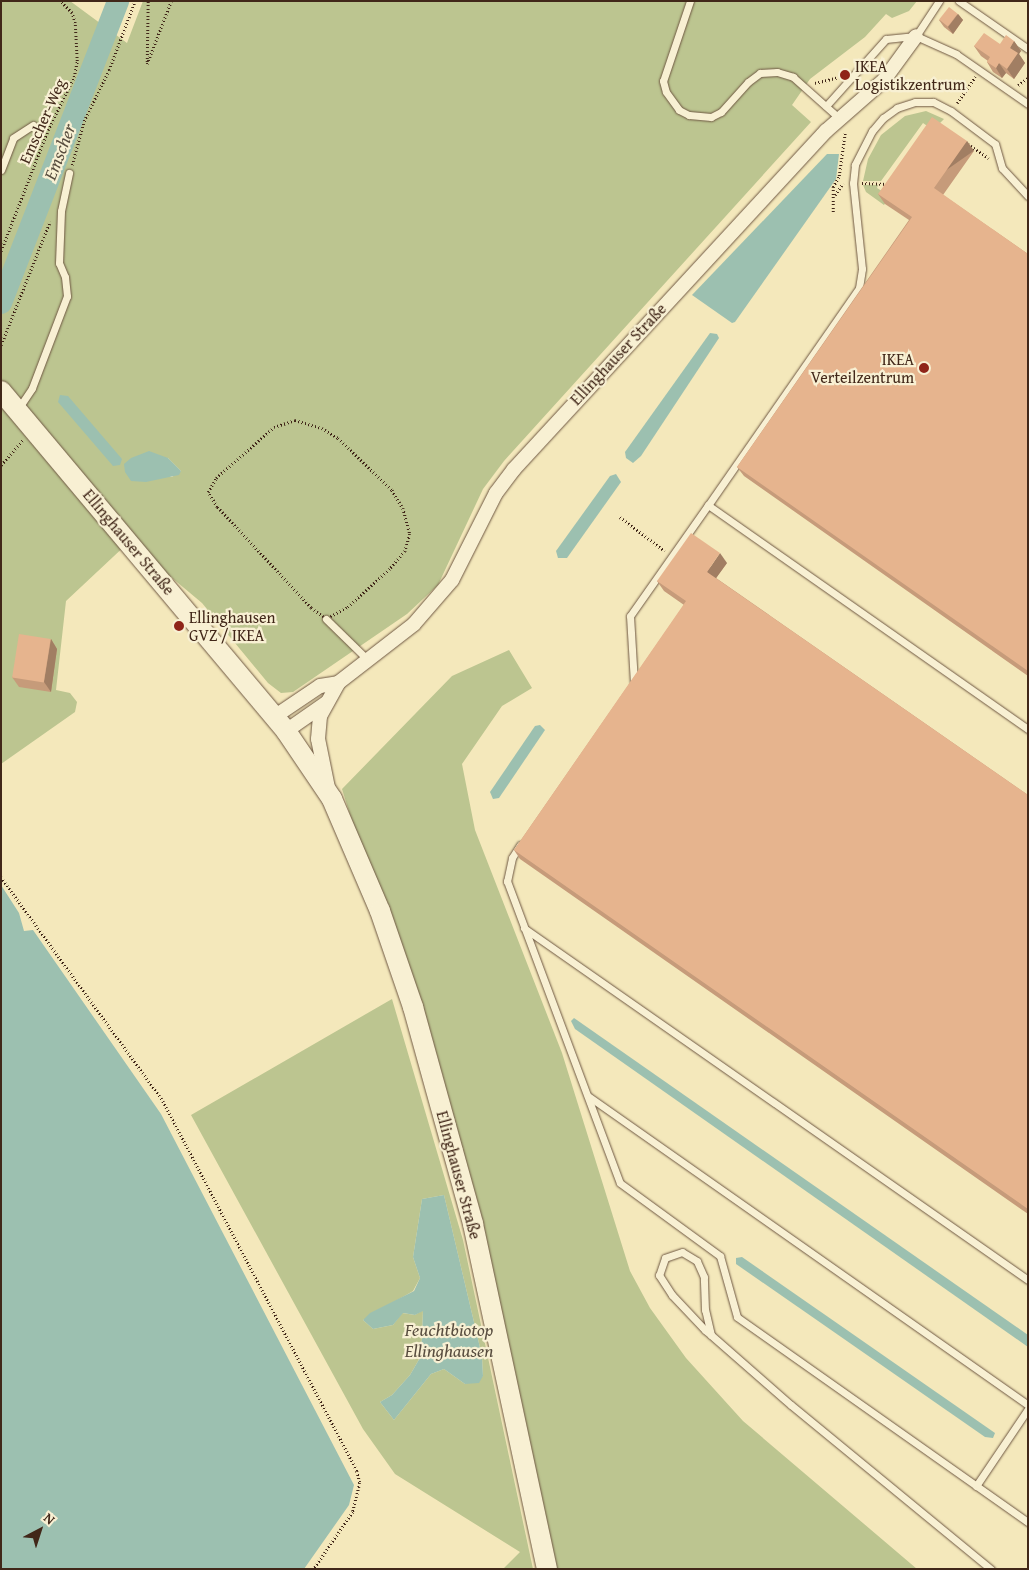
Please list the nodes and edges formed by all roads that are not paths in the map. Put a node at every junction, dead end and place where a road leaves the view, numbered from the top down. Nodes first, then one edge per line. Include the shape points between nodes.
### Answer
1 (690, 1) edge
2 (939, 1) edge
3 (959, 1) edge
4 (916, 36) junction
5 (1028, 49) edge
6 (1028, 104) edge
7 (826, 106) junction
8 (838, 118) junction
9 (33, 125) dead end
10 (1, 170) edge
11 (69, 173) dead end
12 (1028, 196) edge
13 (9, 400) edge
14 (708, 505) junction
15 (326, 618) road end
16 (368, 660) junction
17 (338, 683) junction
18 (630, 688) edge
19 (329, 701) junction
20 (280, 724) junction
21 (1028, 729) edge
22 (329, 794) junction
23 (523, 842) edge
24 (524, 928) junction
25 (587, 1096) junction
26 (1028, 1280) edge
27 (711, 1335) junction
28 (1028, 1405) edge
29 (1028, 1409) edge
30 (976, 1486) junction
31 (1028, 1522) edge
32 (547, 1569) edge
33 (991, 1569) edge

1 - 7 lane via 663,80 666,92 679,110 688,115 710,117 721,112 760,73 776,72 793,77
2 - 4 lane
3 - 5 lane
4 - 6 lane via 956,54
4 - 7 lane via 886,39
4 - 8 street, Ellinghauser Straße via 884,80
7 - 8 lane
8 - 16 street, Ellinghauser Straße via 514,469 496,493 452,580 414,624
9 - 10 lane via 13,138
11 - 13 lane via 61,211 59,263 65,277 67,296 32,388
12 - 14 lane via 1002,168 995,144 933,102 915,102 897,108 872,131 855,166 853,183 862,269 859,288
13 - 20 main road, Ellinghauser Straße
14 - 18 lane via 630,616 635,680
14 - 21 lane
15 - 16 lane
16 - 17 street, Ellinghauser Straße
17 - 19 street, Ellinghauser Straße
17 - 20 street, Ellinghauser Straße via 320,686
19 - 20 street, Ellinghauser Straße
19 - 22 street, Ellinghauser Straße via 320,716 318,739
20 - 22 main road, Ellinghauser Straße
22 - 32 main road, Ellinghauser Straße via 380,911 416,1016 473,1224
23 - 24 lane via 512,858 507,881
24 - 25 lane
24 - 26 lane
25 - 28 lane
25 - 30 lane via 620,1184 720,1256 736,1316
27 - 27 lane via 672,1296 659,1275 665,1258 682,1252 697,1261 704,1276 705,1310
27 - 33 lane
29 - 30 lane
30 - 31 lane

